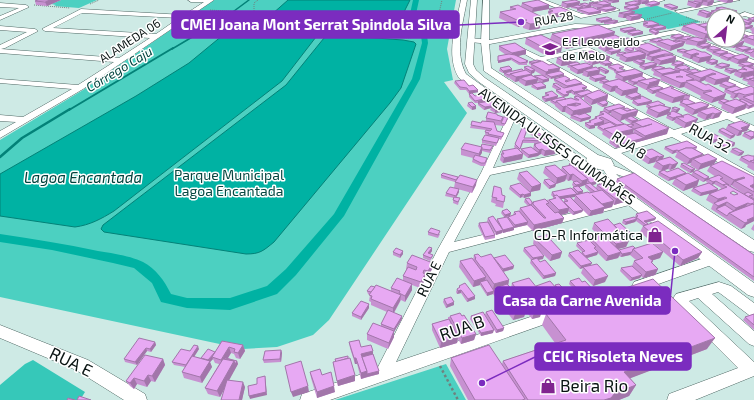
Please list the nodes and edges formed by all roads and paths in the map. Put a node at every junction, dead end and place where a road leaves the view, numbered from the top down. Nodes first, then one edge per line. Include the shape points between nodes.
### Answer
1 (99, 0) edge
2 (191, 0) edge
3 (258, 0) edge
4 (442, 0) edge
5 (464, 0) edge
6 (474, 0) edge
7 (486, 0) edge
8 (540, 0) edge
9 (593, 0) edge
10 (647, 0) edge
11 (662, 0) edge
12 (737, 0) edge
13 (40, 3) edge
14 (210, 3) edge
15 (0, 5) edge
16 (86, 6) dead end
17 (72, 8) dead end
18 (676, 12) junction
19 (254, 13) junction
20 (600, 14) junction
21 (186, 17) junction
22 (0, 18) edge
23 (644, 19) junction
24 (699, 21) junction
25 (706, 21) edge
26 (622, 23) junction
27 (0, 28) edge
28 (668, 28) junction
29 (675, 32) junction
30 (157, 36) junction
31 (429, 36) junction
32 (458, 38) junction
33 (470, 40) junction
34 (504, 40) junction
35 (485, 42) junction
36 (0, 47) edge
37 (0, 51) edge
38 (540, 59) junction
39 (122, 60) junction
40 (754, 62) edge
41 (0, 80) edge
42 (80, 87) junction
43 (754, 92) edge
44 (754, 108) edge
45 (513, 114) junction
46 (728, 116) junction
47 (0, 118) edge
48 (24, 120) junction
49 (754, 129) edge
50 (673, 134) junction
51 (0, 135) edge
52 (571, 155) junction
53 (599, 161) junction
54 (486, 173) junction
55 (639, 179) edge
56 (754, 179) edge
57 (622, 184) edge
58 (633, 201) junction
59 (754, 247) edge
60 (444, 249) junction
61 (713, 260) junction
62 (754, 290) edge
63 (623, 291) edge
64 (700, 292) junction
65 (570, 309) edge
66 (754, 311) edge
67 (0, 331) edge
68 (754, 340) edge
69 (436, 356) junction
70 (753, 370) edge
71 (382, 375) junction
72 (139, 400) edge
73 (308, 400) edge
74 (458, 400) edge
75 (675, 400) edge

1 - 16 path
2 - 14 street
3 - 19 path via 254,3
4 - 31 path via 434,35
5 - 32 main road, AVENIDA ULISSES GUIMARÃES
6 - 33 main road, AVENIDA ULISSES GUIMARÃES
7 - 35 main road
8 - 20 street via 577,16
9 - 20 street via 617,9
10 - 11 street
12 - 18 street
13 - 17 path via 34,6
14 - 19 path via 210,10
14 - 21 street, ALAMEDA 06
15 - 22 street via 26,7
18 - 23 path
18 - 24 path
19 - 31 path via 253,25 259,27 409,38
20 - 26 street
21 - 30 street, ALAMEDA 06
21 - 30 street via 81,11 45,29
23 - 26 street, RUA 28
23 - 28 path
24 - 25 path
24 - 28 path
26 - 34 street, RUA 28 via 602,27 575,26
27 - 36 street via 35,31
28 - 29 path
29 - 40 street
29 - 43 street via 634,40
30 - 39 street, ALAMEDA 06
31 - 32 path
32 - 33 main road
32 - 45 main road, AVENIDA ULISSES GUIMARÃES via 457,66 460,73
33 - 35 street, RUA 28
33 - 53 main road, AVENIDA ULISSES GUIMARÃES via 469,64 477,77
34 - 35 street, RUA 28
34 - 38 street, RUA 32
35 - 53 main road, RUA 8 via 487,69
37 - 39 street
38 - 46 street, RUA 32 via 586,48
38 - 50 street, RUA 32
39 - 42 street, ALAMEDA 06
41 - 42 street
42 - 48 street, ALAMEDA 06
44 - 46 street
45 - 52 main road, AVENIDA ULISSES GUIMARÃES
45 - 54 street, RUA E
46 - 49 street, RUA 32
46 - 50 street
47 - 48 street
48 - 51 street, ALAMEDA 06
50 - 53 street
50 - 56 street, RUA 32
52 - 53 main road, AVENIDA ULISSES GUIMARÃES
52 - 54 street
53 - 55 street
53 - 57 street
53 - 58 main road, AVENIDA ULISSES GUIMARÃES
53 - 59 main road, RUA 8
54 - 60 street, RUA E
58 - 60 street
58 - 61 main road, AVENIDA ULISSES GUIMARÃES
60 - 71 street, RUA E
61 - 62 main road, AVENIDA ULISSES GUIMARÃES
61 - 63 street
64 - 66 street via 722,288
64 - 68 street
64 - 70 street via 679,300
65 - 69 street, RUA B
67 - 72 street, RUA E via 82,365
69 - 71 street, RUA B
69 - 74 path
70 - 75 street
71 - 73 street

